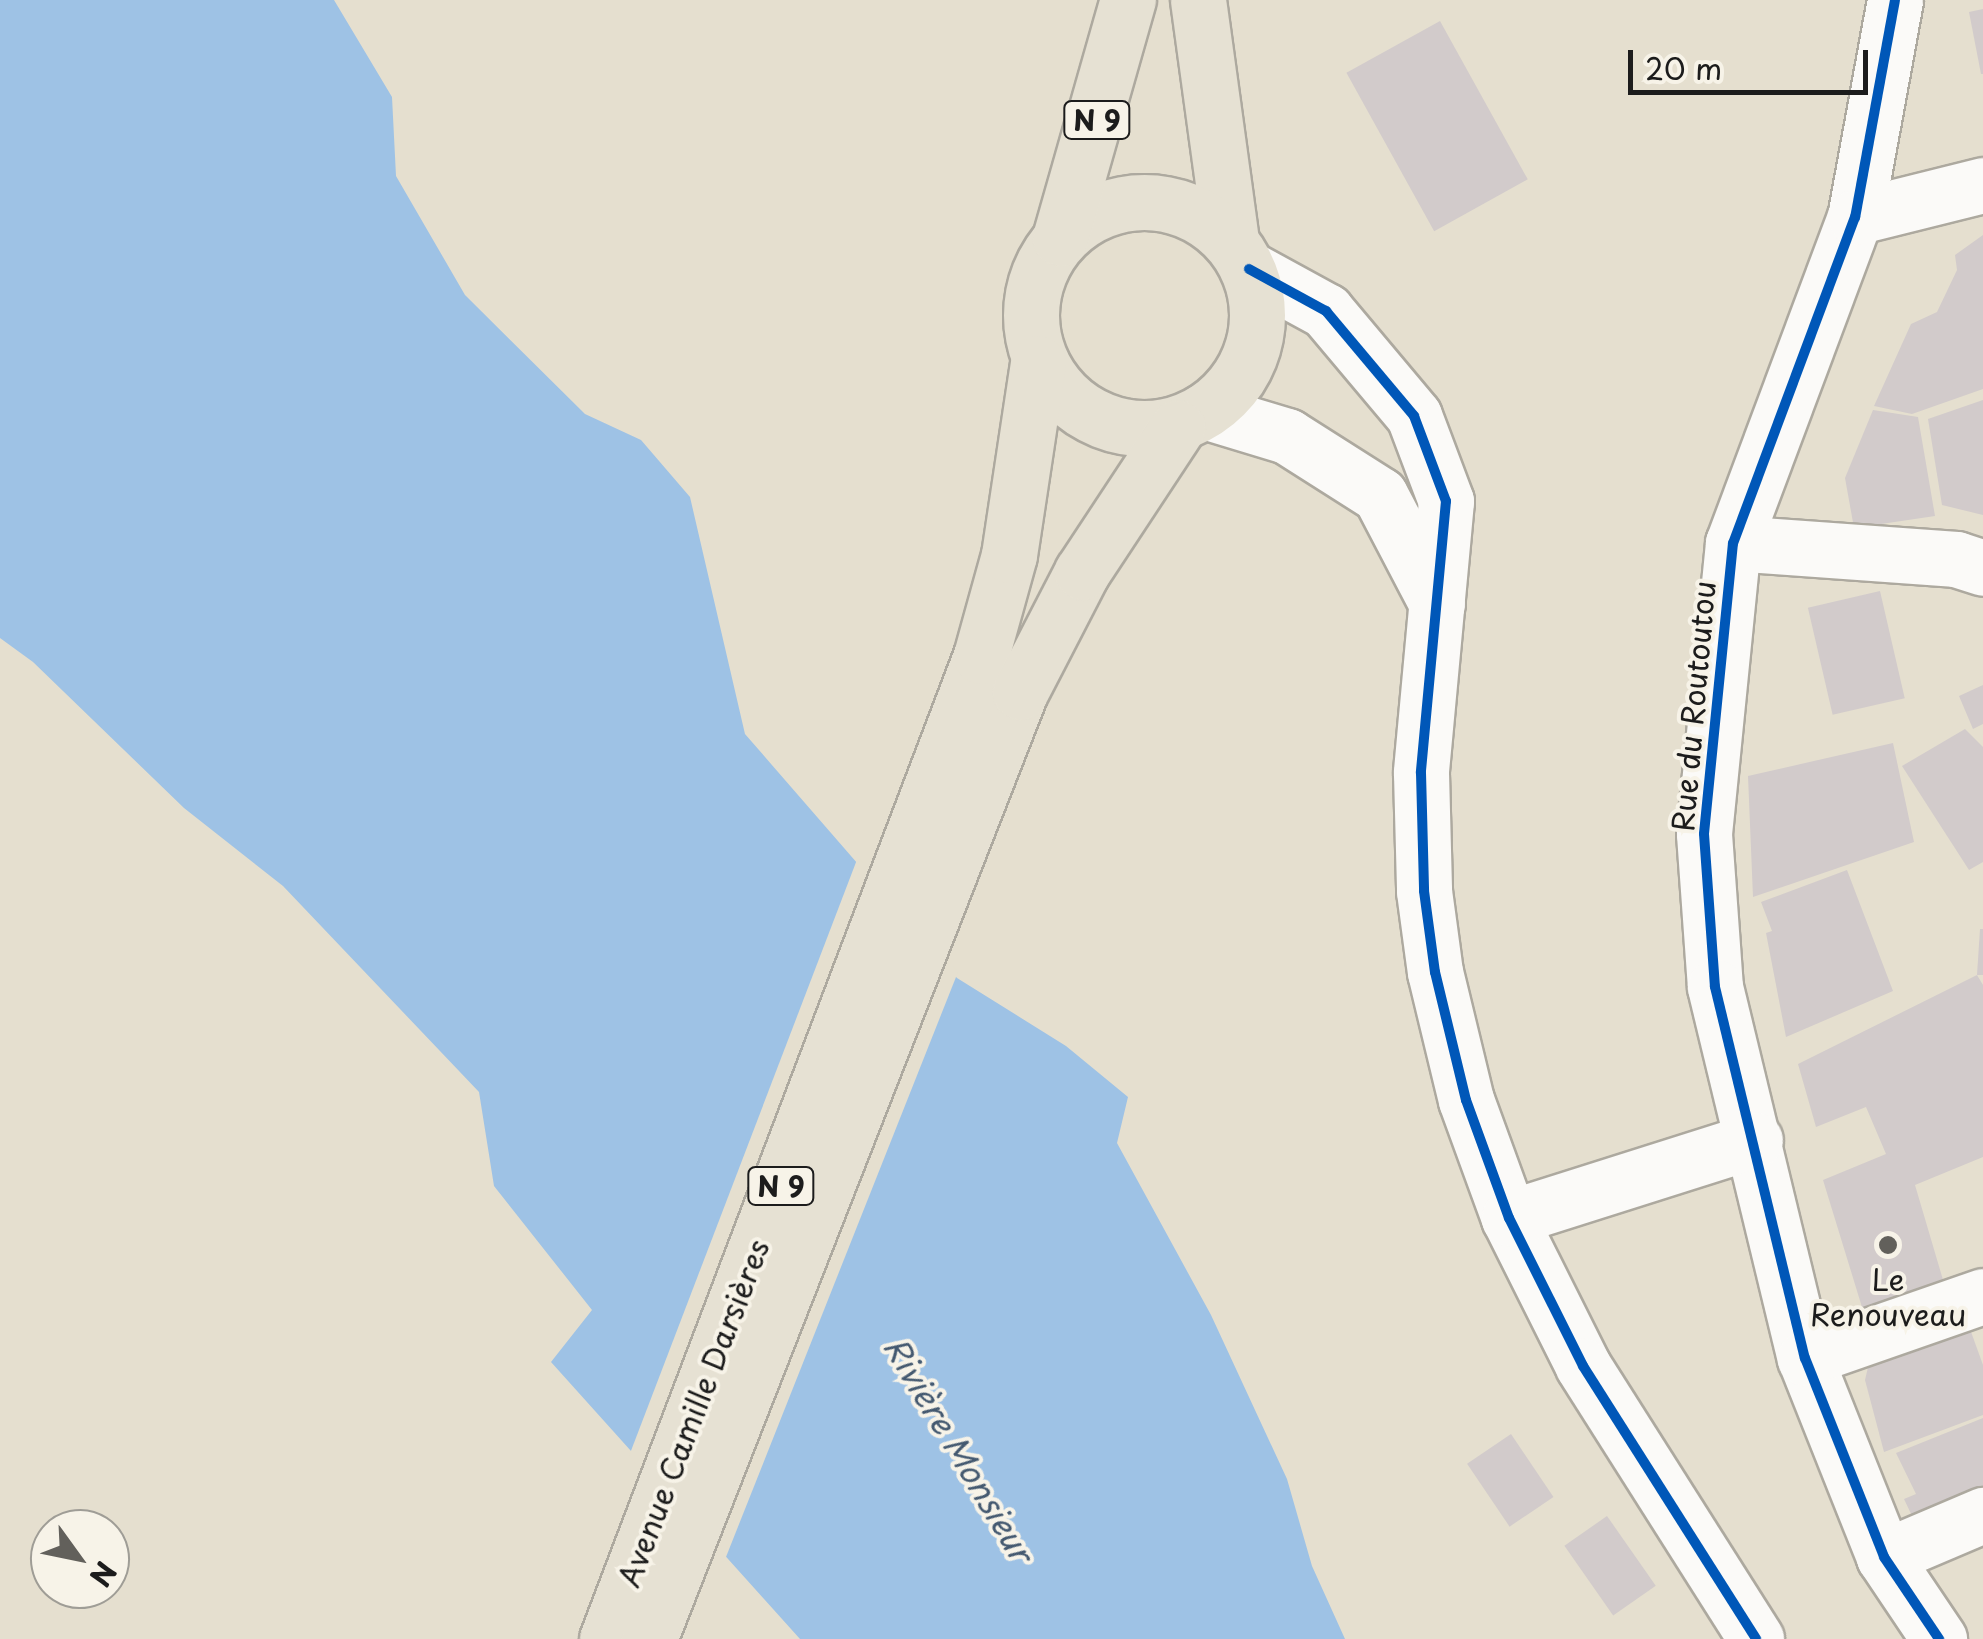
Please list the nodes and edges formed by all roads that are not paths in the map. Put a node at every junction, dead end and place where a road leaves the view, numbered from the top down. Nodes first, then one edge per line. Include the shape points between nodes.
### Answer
1 (1128, 0) edge
2 (1198, 0) edge
3 (1896, 0) edge
4 (1983, 186) edge
5 (1856, 217) junction
6 (1060, 238) junction
7 (1240, 255) junction
8 (1038, 363) junction
9 (1191, 420) junction
10 (1733, 543) junction
11 (1983, 568) edge
12 (1437, 604) junction
13 (1001, 674) junction
14 (1755, 1140) junction
15 (1510, 1218) junction
16 (1983, 1296) edge
17 (1805, 1358) junction
18 (1983, 1514) edge
19 (1884, 1557) junction
20 (646, 1608) edge
21 (607, 1639) edge
22 (1756, 1639) edge
23 (1939, 1639) edge

1 - 6 main road, N 9
2 - 7 main road
3 - 5 street, Rue du Routoutou
4 - 5 street
5 - 10 street, Rue du Routoutou
6 - 7 main road via 1084,218 1146,201 1178,206
6 - 8 main road via 1040,268 1031,303
7 - 9 main road via 1256,333 1228,391
7 - 12 street via 1326,312 1414,416 1446,501
8 - 9 main road via 1067,399 1098,418 1132,429
8 - 13 main road, N 9 via 1009,555
9 - 12 street via 1286,436 1380,495
9 - 13 main road, N 9
10 - 11 street via 1956,559
10 - 14 street, Rue du Routoutou via 1704,834 1715,987
12 - 15 street via 1421,773 1424,891 1435,972 1466,1100
13 - 20 main road, Avenue Camille Darsières / N 9
14 - 15 street
14 - 17 street, Rue du Routoutou
15 - 22 street via 1583,1366
16 - 17 street
17 - 19 street, Rue du Routoutou
18 - 19 street
19 - 23 street, Rue du Routoutou
20 - 21 main road, Avenue Camille Darsières / N 9

